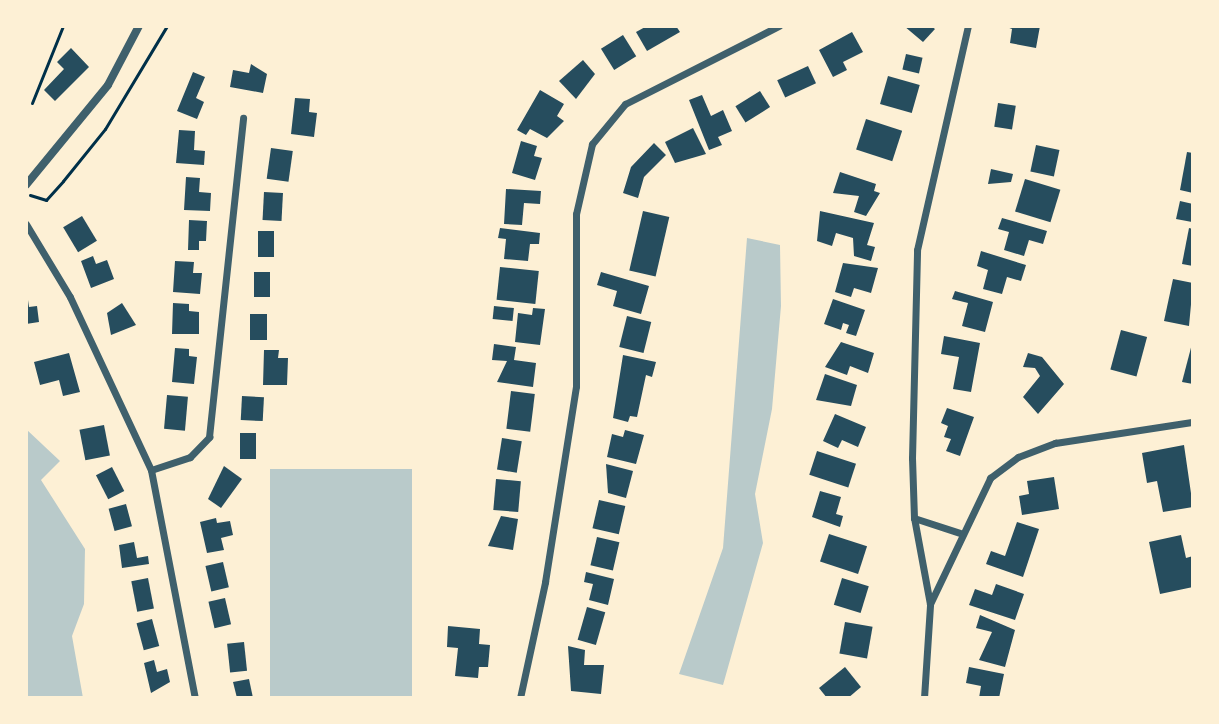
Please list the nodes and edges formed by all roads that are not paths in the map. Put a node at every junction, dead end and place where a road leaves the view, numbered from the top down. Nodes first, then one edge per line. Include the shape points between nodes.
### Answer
1 (139, 26) edge
2 (779, 26) edge
3 (968, 26) edge
4 (243, 118) dead end
5 (26, 185) edge
6 (26, 224) edge
7 (1193, 422) edge
8 (151, 470) junction
9 (914, 518) junction
10 (960, 533) junction
11 (930, 604) junction
12 (195, 698) edge
13 (520, 698) edge
14 (924, 698) edge

1 - 5 street via 108,85
2 - 13 street via 625,104 592,144 576,214 576,386 545,582
3 - 9 street via 917,250
4 - 8 street via 209,437 190,457
6 - 8 street via 70,297
7 - 10 street via 1055,443 1018,457 990,478
8 - 12 street
9 - 10 street
9 - 11 street
10 - 11 street
11 - 14 street

